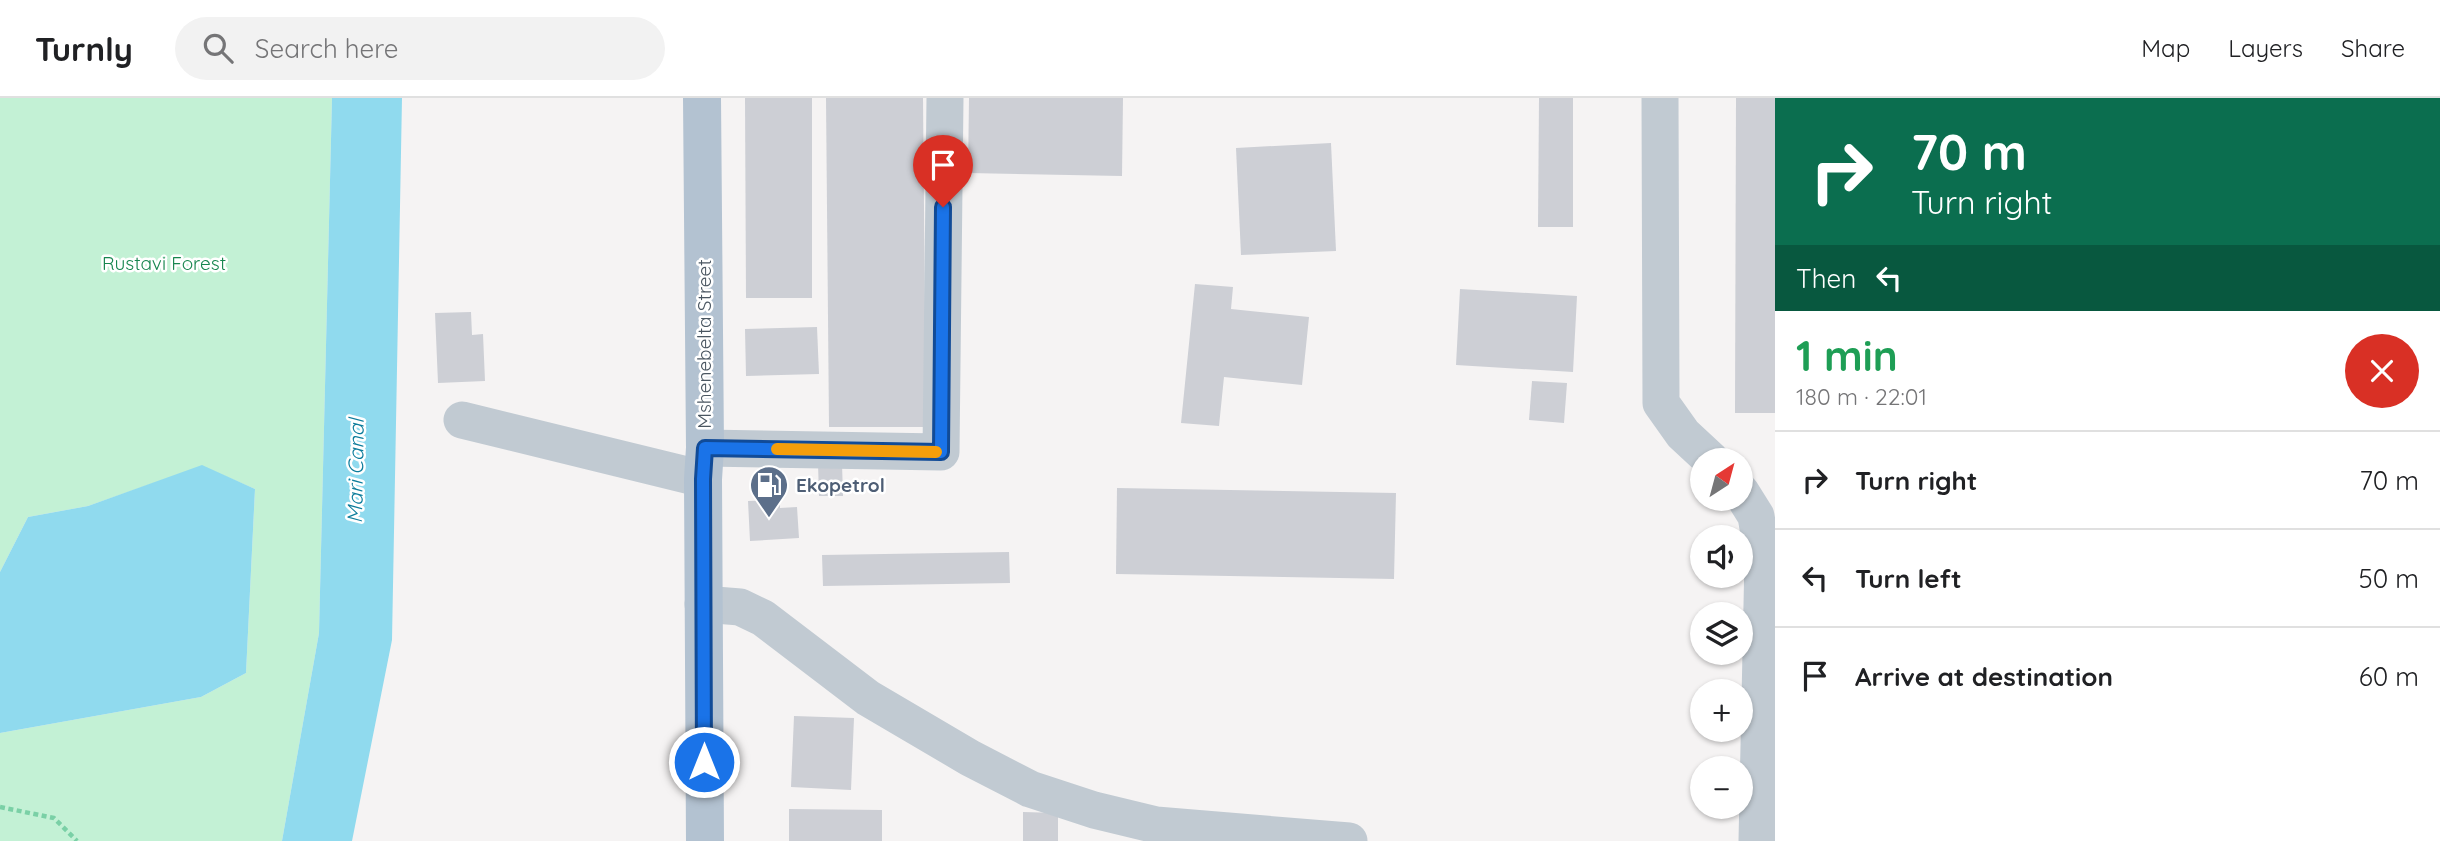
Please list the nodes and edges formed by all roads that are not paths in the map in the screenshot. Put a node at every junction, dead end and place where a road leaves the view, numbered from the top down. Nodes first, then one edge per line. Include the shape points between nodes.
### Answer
1 (702, 98) edge
2 (944, 98) edge
3 (1660, 98) edge
4 (462, 420) dead end
5 (1698, 448) edge
6 (704, 463) junction
7 (1753, 511) edge
8 (704, 604) junction
9 (705, 841) edge
10 (1349, 841) edge
11 (1757, 841) edge

1 - 6 main road, Mshenebelta Street
2 - 6 street via 941,452
3 - 5 street via 1661,403
4 - 6 street
6 - 8 main road, Mshenebelta Street
7 - 11 street via 1763,558
8 - 9 main road, Mshenebelta Street
8 - 10 street via 740,607 763,618 868,698 1030,789 1156,825

